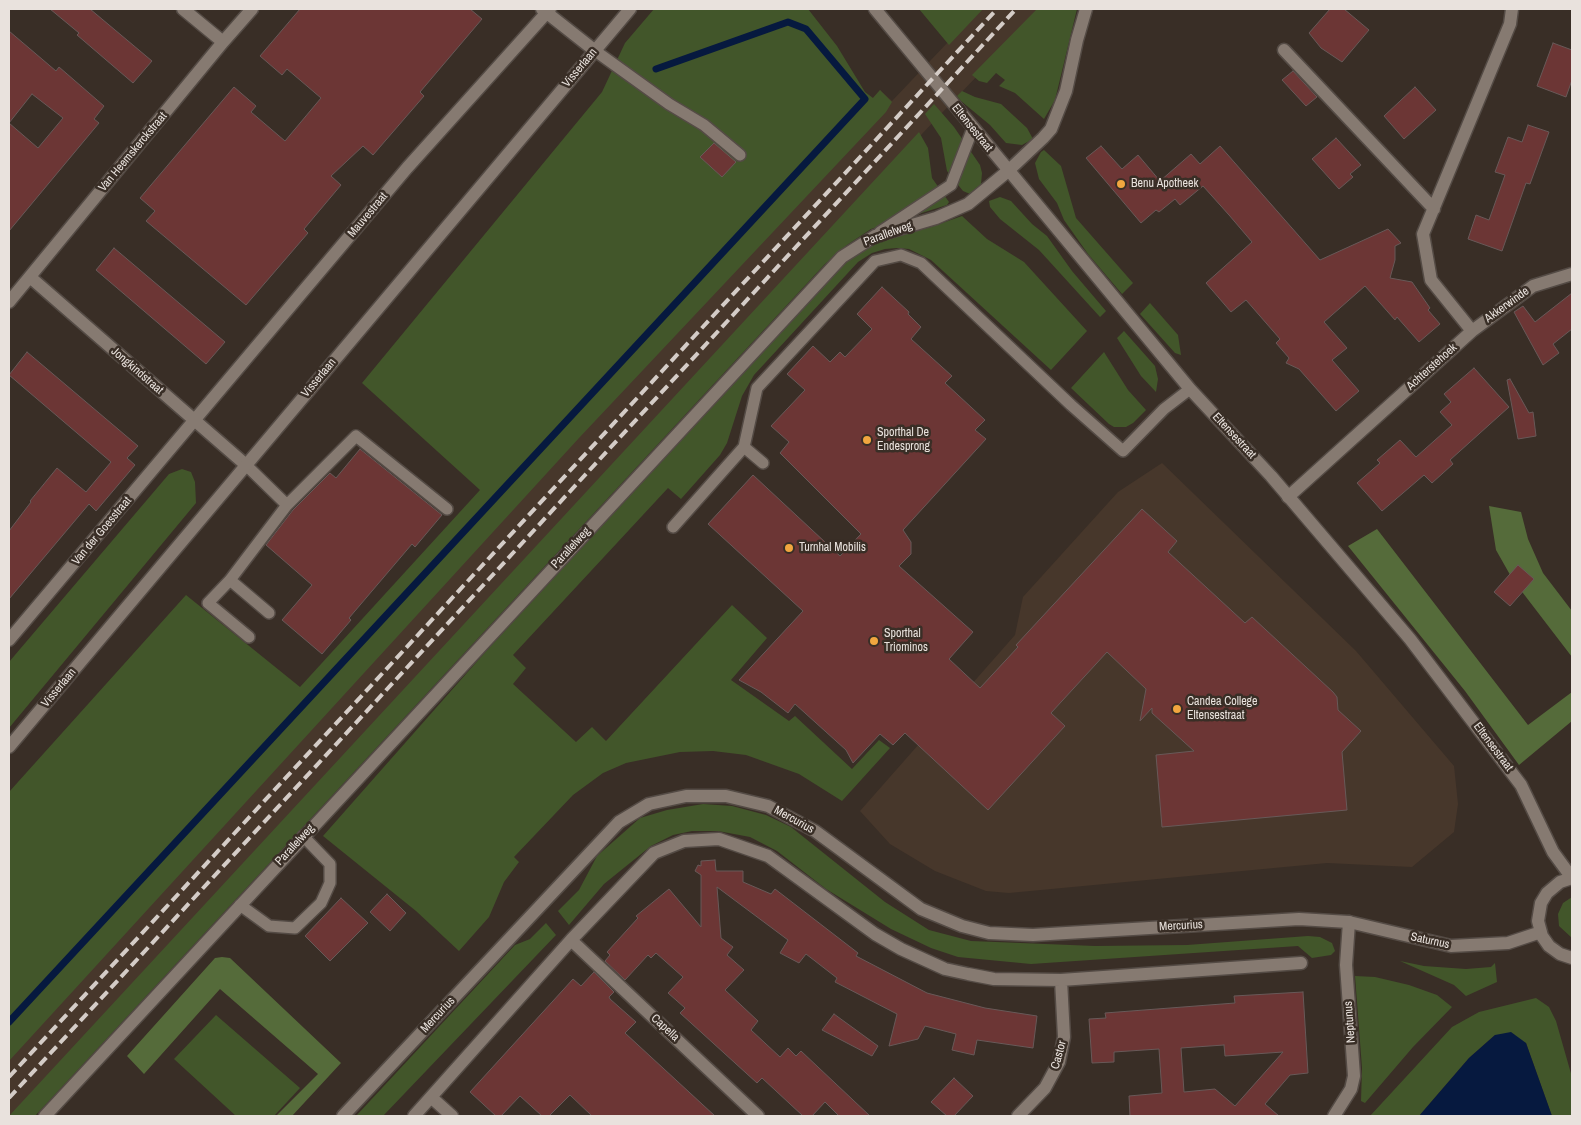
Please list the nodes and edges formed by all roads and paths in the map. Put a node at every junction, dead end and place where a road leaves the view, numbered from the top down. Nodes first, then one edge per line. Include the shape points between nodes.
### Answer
1 (184, 9) edge
2 (252, 9) edge
3 (630, 9) edge
4 (875, 9) edge
5 (1086, 9) edge
6 (1512, 9) edge
7 (546, 10) edge
8 (223, 42) junction
9 (594, 50) junction
10 (1284, 50) dead end
11 (973, 128) junction
12 (740, 155) dead end
13 (1008, 171) junction
14 (1434, 208) junction
15 (875, 236) junction
16 (1572, 274) edge
17 (30, 277) junction
18 (9, 302) edge
19 (1472, 331) junction
20 (1190, 389) junction
21 (195, 421) junction
22 (744, 447) junction
23 (764, 463) dead end
24 (246, 465) junction
25 (1288, 497) junction
26 (287, 505) junction
27 (447, 509) dead end
28 (672, 527) dead end
29 (230, 580) junction
30 (269, 613) dead end
31 (250, 637) dead end
32 (9, 640) edge
33 (9, 747) edge
34 (303, 836) junction
35 (1572, 878) edge
36 (240, 905) junction
37 (1349, 922) junction
38 (1541, 932) junction
39 (572, 940) junction
40 (1572, 958) edge
41 (1301, 963) dead end
42 (1061, 980) junction
43 (432, 1098) junction
44 (45, 1116) edge
45 (343, 1116) edge
46 (414, 1116) edge
47 (452, 1116) edge
48 (758, 1116) edge
49 (1018, 1116) edge
50 (1334, 1116) edge

1 - 8 street
2 - 8 street, Van Heemskerckstraat
3 - 9 street, Visserlaan
4 - 11 street, Eltensestraat
5 - 13 street, Parallelweg via 1066,91 1051,130
6 - 14 street via 1510,24
7 - 9 street
7 - 21 street, Mauvestraat via 402,174
8 - 17 street, Van Heemskerckstraat
9 - 12 lane via 668,104 704,125
9 - 24 street, Visserlaan
10 - 14 street
11 - 13 street, Eltensestraat
11 - 15 lane via 951,185
13 - 15 street, Parallelweg via 960,208
13 - 20 street, Eltensestraat
14 - 19 street via 1423,234 1431,280
15 - 34 street, Parallelweg via 858,245 828,272
16 - 19 street, Akkerwinde via 1533,286
17 - 18 street, Van Heemskerckstraat
17 - 21 street, Jongkindstraat
19 - 25 street, Achterstehoek
20 - 22 lane via 1164,409 1123,451 921,263 901,255 875,261 757,388
20 - 25 street, Eltensestraat
21 - 24 street, Jongkindstraat
21 - 32 street, Van der Goesstraat
22 - 23 lane
22 - 28 lane
24 - 26 lane
24 - 33 street, Visserlaan
25 - 35 street, Eltensestraat via 1410,639 1522,785 1554,852
26 - 27 lane via 356,436
26 - 29 lane
29 - 30 lane
29 - 31 lane via 208,603
34 - 36 street, Parallelweg
34 - 36 lane via 330,864 330,883 321,903 295,928 269,926
35 - 38 street via 1556,885 1543,898 1538,915
36 - 44 street, Parallelweg
37 - 38 street, Saturnus via 1451,946 1508,943
37 - 45 street, Mercurius via 1299,919 1033,935 989,933 921,909 815,831 768,806 726,796 686,796 649,804 618,822
37 - 50 street, Neptunus via 1346,965 1354,1076 1351,1089
38 - 40 street via 1553,949
39 - 42 street via 654,853 684,841 720,839 768,856 875,934 945,969 994,979
39 - 43 street
39 - 48 street, Capella
41 - 42 street
42 - 49 street, Castor via 1064,1037 1059,1062 1045,1088
43 - 46 street
43 - 47 street

